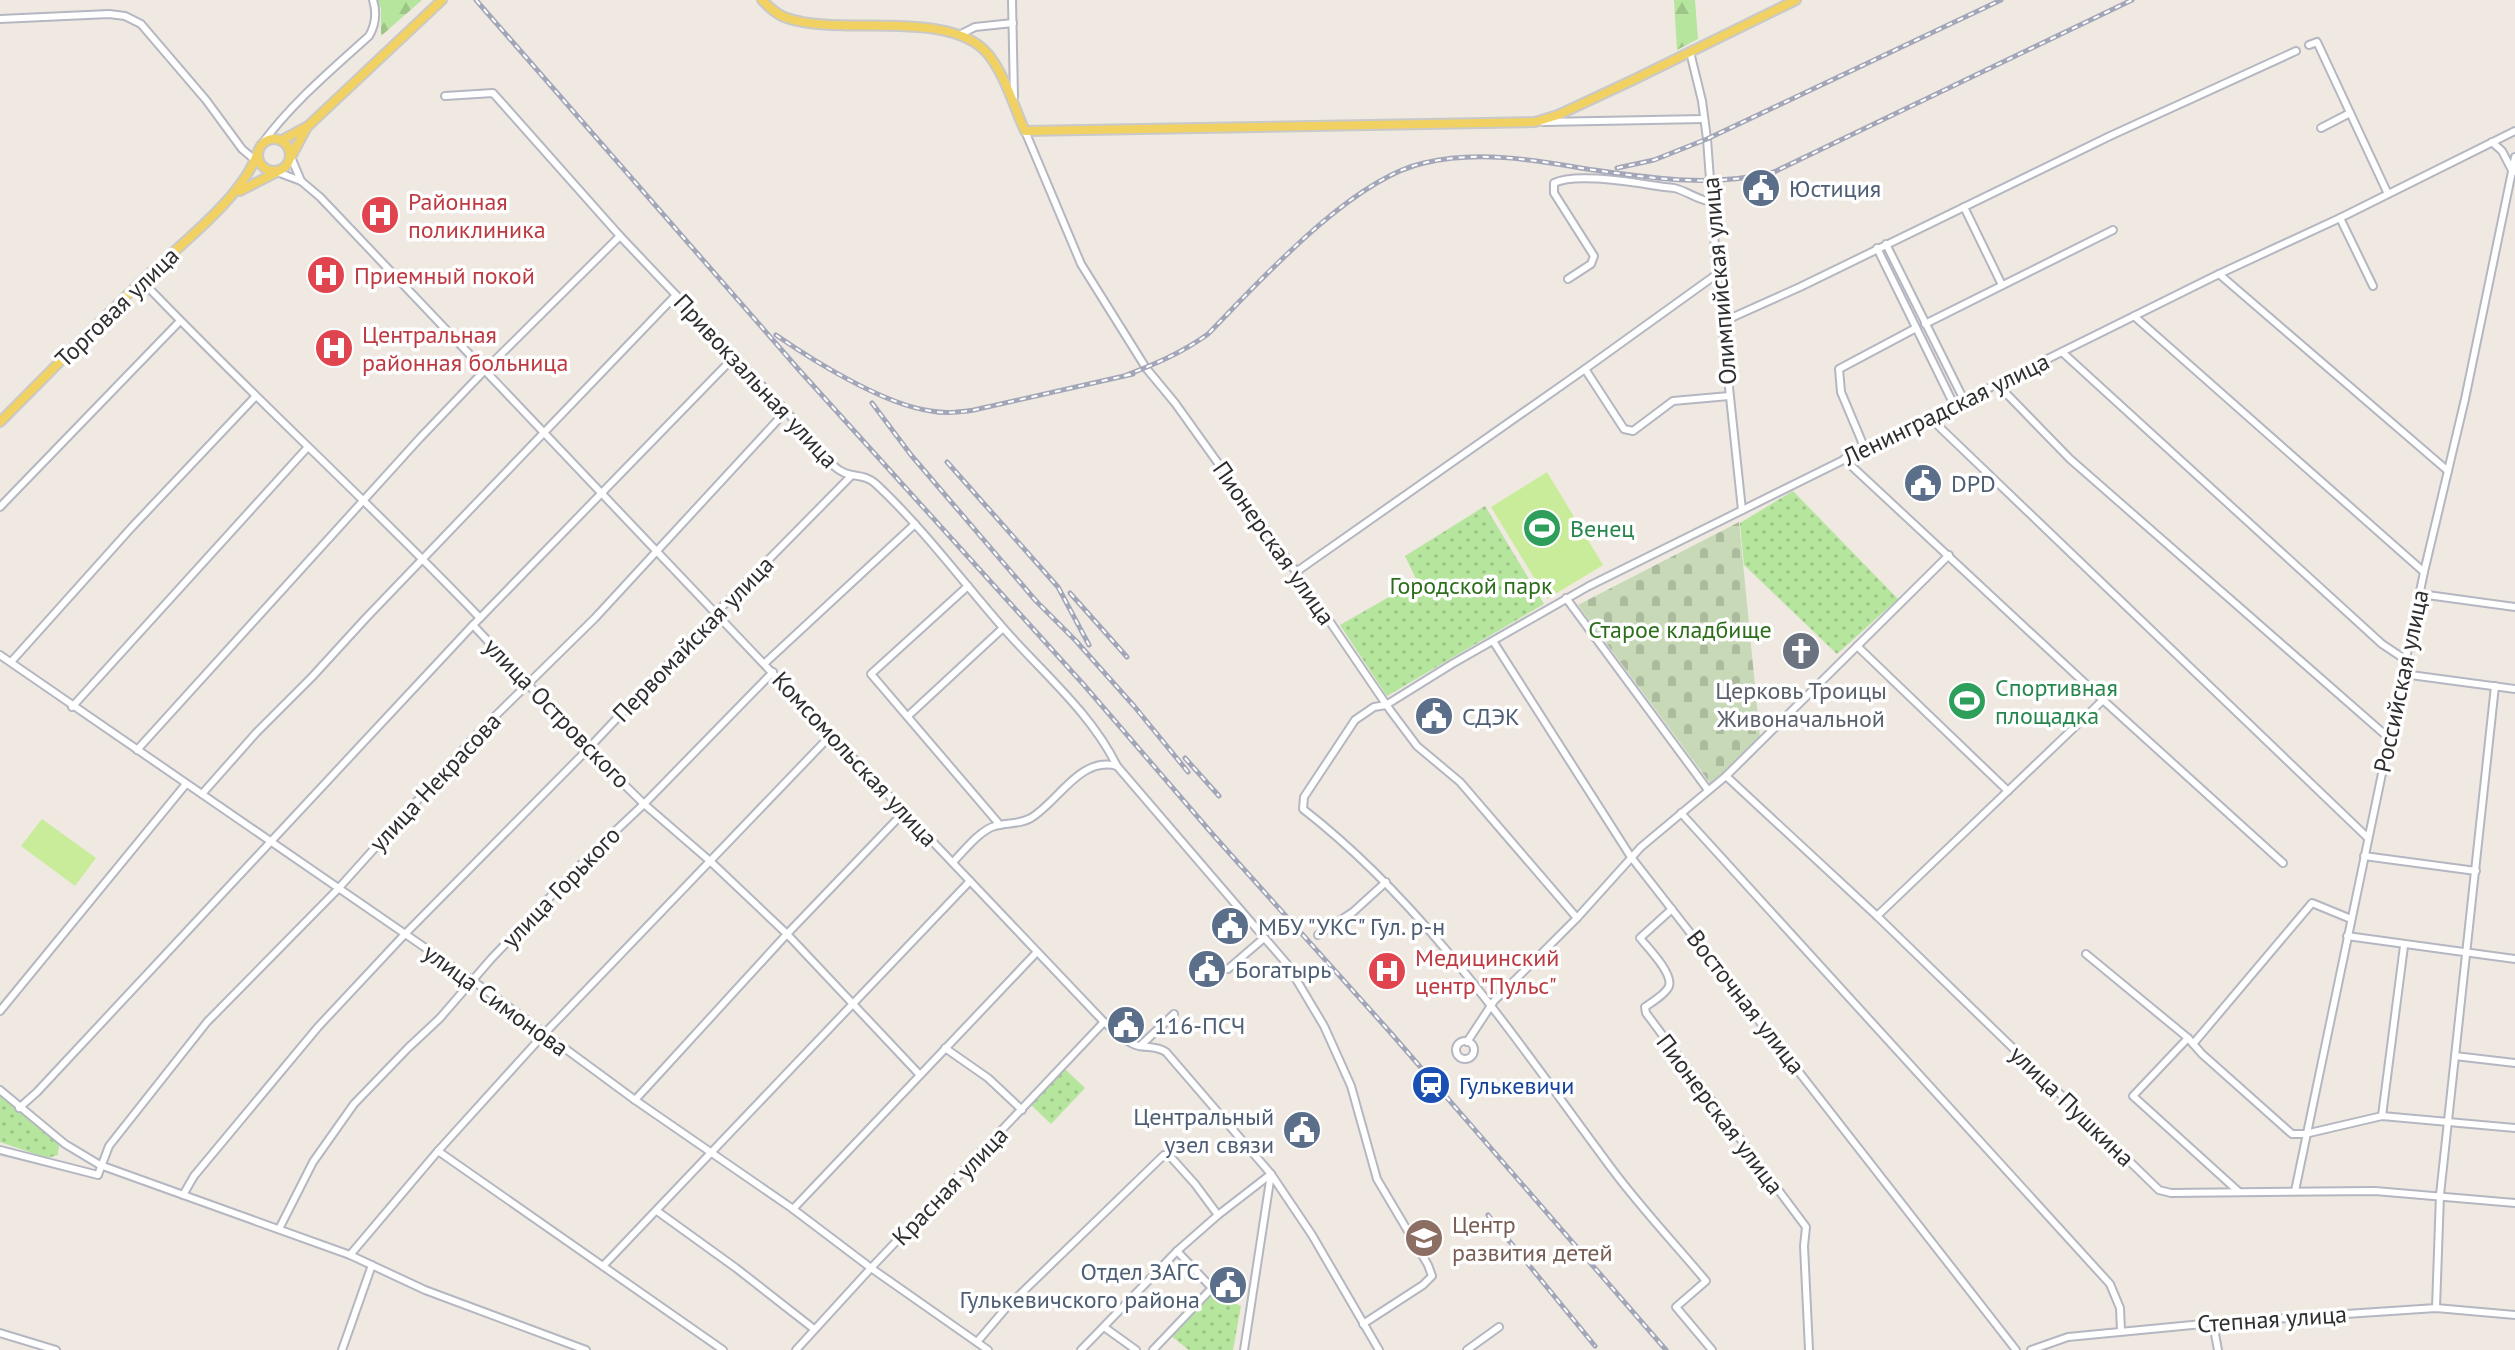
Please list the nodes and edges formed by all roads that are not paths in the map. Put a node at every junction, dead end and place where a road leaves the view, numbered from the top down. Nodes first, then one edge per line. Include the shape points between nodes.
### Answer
1 (373, 0) edge
2 (442, 0) edge
3 (762, 0) edge
4 (1012, 0) edge
5 (1796, 0) edge
6 (0, 19) edge
7 (1013, 23) junction
8 (961, 34) junction
9 (2309, 45) dead end
10 (2296, 51) dead end
11 (1690, 52) junction
12 (445, 96) dead end
13 (1014, 105) junction
14 (2350, 113) junction
15 (281, 118) junction
16 (1704, 119) junction
17 (1535, 122) junction
18 (307, 127) junction
19 (2321, 128) dead end
20 (1025, 131) junction
21 (2515, 131) edge
22 (282, 140) junction
23 (2492, 142) junction
24 (258, 153) junction
25 (291, 157) junction
26 (2515, 157) edge
27 (277, 172) junction
28 (2513, 172) junction
29 (301, 181) junction
30 (236, 193) junction
31 (2388, 194) junction
32 (1712, 202) junction
33 (1964, 207) junction
34 (2340, 218) junction
35 (2113, 230) dead end
36 (620, 236) junction
37 (1886, 244) junction
38 (1877, 248) junction
39 (1717, 274) junction
40 (2219, 274) junction
41 (1568, 279) dead end
42 (142, 281) junction
43 (2002, 285) junction
44 (2373, 286) dead end
45 (676, 295) junction
46 (2134, 316) junction
47 (180, 321) junction
48 (1722, 322) junction
49 (1925, 324) junction
50 (1916, 328) junction
51 (2062, 352) junction
52 (735, 356) junction
53 (1585, 369) junction
54 (484, 371) junction
55 (1997, 384) junction
56 (1729, 396) junction
57 (255, 397) junction
58 (1964, 400) junction
59 (1954, 405) junction
60 (786, 411) junction
61 (1929, 417) junction
62 (0, 422) edge
63 (543, 432) junction
64 (307, 448) junction
65 (1865, 449) junction
66 (1844, 459) junction
67 (2448, 471) junction
68 (851, 476) junction
69 (601, 493) junction
70 (362, 501) junction
71 (0, 507) edge
72 (1742, 510) junction
73 (915, 524) junction
74 (657, 551) junction
75 (1949, 555) junction
76 (422, 558) junction
77 (1296, 572) junction
78 (2424, 572) junction
79 (968, 586) junction
80 (2420, 594) junction
81 (1566, 598) junction
82 (2515, 607) edge
83 (715, 614) junction
84 (480, 618) junction
85 (473, 625) junction
86 (1003, 628) junction
87 (1493, 641) junction
88 (1857, 646) junction
89 (0, 655) edge
90 (2406, 660) junction
91 (11, 662) junction
92 (765, 663) junction
93 (773, 672) junction
94 (2403, 674) junction
95 (528, 682) junction
96 (2495, 686) junction
97 (2515, 689) edge
98 (2103, 700) junction
99 (1386, 705) junction
100 (72, 707) junction
101 (908, 716) junction
102 (832, 734) junction
103 (2390, 739) junction
104 (588, 749) junction
105 (137, 750) junction
106 (1117, 766) junction
107 (1726, 776) junction
108 (186, 784) junction
109 (1708, 790) junction
110 (2008, 791) junction
111 (202, 794) junction
112 (644, 804) junction
113 (904, 812) junction
114 (1681, 813) junction
115 (1000, 825) junction
116 (2368, 838) junction
117 (272, 842) junction
118 (2364, 856) junction
119 (1631, 857) junction
120 (710, 861) junction
121 (953, 862) junction
122 (2283, 863) dead end
123 (2476, 871) junction
124 (970, 881) junction
125 (1386, 882) junction
126 (338, 889) junction
127 (1672, 909) junction
128 (1877, 916) junction
129 (1577, 918) junction
130 (2351, 919) junction
131 (405, 934) junction
132 (787, 934) junction
133 (1318, 935) dead end
134 (2347, 936) junction
135 (1264, 938) junction
136 (2404, 946) junction
137 (1037, 952) junction
138 (2466, 953) junction
139 (2086, 954) dead end
140 (2515, 959) edge
141 (1228, 969) dead end
142 (472, 980) junction
143 (854, 1003) junction
144 (1490, 1007) junction
145 (0, 1011) edge
146 (1174, 1014) dead end
147 (1104, 1022) junction
148 (544, 1034) junction
149 (2190, 1041) junction
150 (1467, 1042) dead end
151 (1140, 1046) junction
152 (945, 1048) junction
153 (2455, 1056) junction
154 (2515, 1063) edge
155 (919, 1074) junction
156 (0, 1090) edge
157 (635, 1100) junction
158 (19, 1108) junction
159 (1022, 1110) junction
160 (2382, 1116) junction
161 (2448, 1121) junction
162 (2515, 1128) edge
163 (2305, 1134) junction
164 (0, 1150) edge
165 (438, 1151) junction
166 (712, 1151) junction
167 (100, 1165) junction
168 (1271, 1174) junction
169 (2295, 1191) junction
170 (2239, 1192) junction
171 (183, 1195) junction
172 (2440, 1195) junction
173 (2515, 1203) edge
174 (793, 1209) junction
175 (657, 1211) junction
176 (1218, 1215) junction
177 (279, 1229) junction
178 (1177, 1251) junction
179 (350, 1255) junction
180 (372, 1265) junction
181 (603, 1266) junction
182 (871, 1268) junction
183 (2436, 1308) junction
184 (2515, 1315) edge
185 (2213, 1323) junction
186 (1363, 1324) junction
187 (1104, 1327) junction
188 (1499, 1327) dead end
189 (814, 1329) junction
190 (2121, 1331) junction
191 (0, 1333) edge
192 (977, 1342) junction
193 (56, 1350) edge
194 (342, 1350) edge
195 (586, 1350) edge
196 (723, 1350) edge
197 (796, 1350) edge
198 (988, 1350) edge
199 (1081, 1350) edge
200 (1136, 1350) edge
201 (1153, 1350) edge
202 (1244, 1350) edge
203 (1379, 1350) edge
204 (1467, 1350) edge
205 (1712, 1350) edge
206 (1809, 1350) edge
207 (2016, 1350) edge
208 (2031, 1350) edge
209 (2218, 1350) edge

1 - 15 street via 375,24 369,36
2 - 18 main road
3 - 8 main road via 784,18 804,22
4 - 7 street
5 - 11 main road
6 - 24 street via 109,14 141,24 242,149
7 - 8 street
7 - 13 street
8 - 13 main road via 989,55
9 - 14 street via 2317,42
10 - 33 street
11 - 16 street, Олимпийская улица
11 - 17 main road
12 - 36 street, Привокзальная улица via 493,93
13 - 20 main road
14 - 19 street
14 - 31 street
15 - 22 street
15 - 24 street
16 - 17 street
16 - 32 street, Олимпийская улица
17 - 20 main road
18 - 22 main road
18 - 25 main road
20 - 77 street, Пионерская улица via 1081,264 1109,311
21 - 23 street, Ленинградская улица
22 - 24 main road via 267,140
22 - 25 main road
23 - 28 street
23 - 31 street, Ленинградская улица
24 - 27 main road via 266,169
24 - 30 main road, Торговая улица
25 - 27 main road
25 - 29 street, Комсомольская улица
26 - 28 street, Российская улица
27 - 29 street, Комсомольская улица
27 - 30 main road, Торговая улица
28 - 67 street, Российская улица
29 - 54 street, Комсомольская улица
30 - 42 main road, Торговая улица
31 - 34 street, Ленинградская улица
32 - 39 street, Олимпийская улица
32 - 41 street via 1674,188 1581,178 1554,183 1554,193 1594,256 1591,264
33 - 37 street
33 - 43 street
34 - 40 street, Ленинградская улица
34 - 44 street
35 - 43 street
36 - 45 street, Привокзальная улица
36 - 54 street
37 - 38 street
37 - 49 street
38 - 48 street
38 - 50 street
39 - 48 street, Олимпийская улица
39 - 53 street
40 - 46 street, Ленинградская улица
40 - 67 street
42 - 47 street, улица Островского
42 - 62 main road, Торговая улица
43 - 49 street
45 - 52 street, Привокзальная улица
45 - 63 street
46 - 51 street, Ленинградская улица
46 - 78 street
47 - 57 street, улица Островского
47 - 71 street
48 - 56 street, Олимпийская улица
49 - 58 street
50 - 59 street
50 - 65 street via 1839,369 1841,392
51 - 55 street, Ленинградская улица
51 - 90 street via 2382,644
52 - 60 street, Привокзальная улица
52 - 69 street
53 - 56 street via 1624,429 1633,431 1673,401
53 - 77 street
54 - 63 street, Комсомольская улица
54 - 70 street
55 - 58 street, Ленинградская улица
55 - 103 street via 2070,459
56 - 72 street, Олимпийская улица
57 - 64 street, улица Островского
57 - 91 street
58 - 59 street, Ленинградская улица
59 - 61 street, Ленинградская улица
60 - 68 street, Привокзальная улица via 833,465
60 - 74 street, улица Некрасова
61 - 65 street, Ленинградская улица
61 - 116 street
63 - 69 street, Комсомольская улица
63 - 76 street
64 - 70 street, улица Островского
64 - 100 street
65 - 66 street, Ленинградская улица
66 - 72 street, Ленинградская улица
66 - 75 street
67 - 78 street, Российская улица
68 - 73 street, Привокзальная улица via 873,481
68 - 83 street, Первомайская улица
69 - 74 street, Комсомольская улица
69 - 84 street
70 - 76 street, улица Островского
70 - 105 street
72 - 81 street, Ленинградская улица
73 - 79 street, Привокзальная улица
73 - 92 street
74 - 83 street, Комсомольская улица
74 - 95 street, улица Некрасова
75 - 88 street
75 - 98 street
76 - 84 street, улица Островского
76 - 111 street
77 - 99 street, Пионерская улица
78 - 80 street, Российская улица
79 - 86 street, Привокзальная улица
79 - 101 street via 871,674
80 - 82 street
80 - 90 street, Российская улица
81 - 87 street, Ленинградская улица
81 - 109 street
83 - 92 street, Комсомольская улица
83 - 104 street, Первомайская улица
84 - 85 street, улица Островского
85 - 95 street, улица Островского
85 - 117 street
86 - 101 street
86 - 106 street, Привокзальная улица via 1083,715
87 - 99 street, Ленинградская улица
87 - 119 street, Восточная улица
88 - 107 street
88 - 110 street
89 - 91 street, улица Симонова
90 - 94 street, Российская улица
91 - 100 street, улица Симонова
92 - 93 street, Комсомольская улица
93 - 102 street, Комсомольская улица
93 - 112 street, улица Горького
94 - 96 street
94 - 103 street, Российская улица
95 - 104 street, улица Островского
95 - 126 street, улица Некрасова
96 - 97 street
96 - 123 street
98 - 110 street
98 - 122 street
99 - 125 street, Ленинградская улица via 1355,720 1302,805
99 - 129 street, Пионерская улица via 1417,746 1460,782
100 - 105 street, улица Симонова
101 - 115 street
102 - 113 street, Комсомольская улица
102 - 120 street
103 - 116 street, Российская улица
104 - 112 street, улица Островского
104 - 131 street, Первомайская улица
105 - 108 street, улица Симонова
106 - 115 street via 1095,764 1034,816
106 - 135 street, Привокзальная улица
107 - 109 street
107 - 128 street, улица Пушкина
108 - 111 street, улица Симонова
108 - 145 street
109 - 114 street
110 - 128 street
111 - 117 street, улица Симонова
112 - 120 street, улица Островского
112 - 142 street, улица Горького
113 - 121 street, Комсомольская улица
113 - 132 street
114 - 119 street
114 - 190 street via 2110,1284 2120,1308
115 - 121 street
116 - 118 street, Российская улица
117 - 126 street, улица Симонова
117 - 158 street
118 - 123 street
118 - 130 street, Российская улица
119 - 127 street, Восточная улица
119 - 129 street
120 - 132 street, улица Островского
120 - 148 street
121 - 124 street, Комсомольская улица
123 - 138 street
124 - 137 street, Комсомольская улица
124 - 143 street
125 - 133 street
125 - 144 street
126 - 131 street, улица Симонова
126 - 167 street, улица Некрасова via 207,1022 126,1123
127 - 206 street, Пионерская улица via 1640,938 1670,982 1645,1007 1646,1013 1806,1227
127 - 207 street, Восточная улица
128 - 170 street, улица Пушкина via 2159,1190
129 - 144 street
130 - 134 street, Российская улица
130 - 149 street via 2312,903
131 - 142 street, улица Симонова
131 - 171 street, Первомайская улица via 318,1027
132 - 143 street, улица Островского
132 - 157 street
134 - 136 street
134 - 163 street, Российская улица
135 - 141 street
135 - 186 street, Привокзальная улица via 1287,964 1324,1026 1357,1101 1377,1179 1432,1276
136 - 138 street
136 - 160 street
137 - 147 street, Комсомольская улица
137 - 152 street
138 - 140 street
138 - 153 street
139 - 149 street
142 - 148 street, улица Симонова
142 - 177 street, улица Горького via 354,1104 313,1162
143 - 155 street, улица Островского
143 - 166 street
144 - 150 street
144 - 205 street via 1706,1281 1676,1307
146 - 151 street
147 - 151 street, Комсомольская улица
147 - 159 street, Красная улица
148 - 157 street, улица Симонова
148 - 165 street
149 - 163 street via 2292,1134
149 - 170 street via 2133,1096
151 - 168 street, Комсомольская улица via 1166,1052
152 - 155 street
152 - 159 street
153 - 154 street
153 - 161 street
155 - 174 street
156 - 158 street
157 - 166 street, улица Симонова
158 - 167 street
159 - 182 street, Красная улица
160 - 161 street
160 - 163 street
161 - 162 street
161 - 172 street
163 - 169 street, Российская улица
164 - 167 street via 98,1175
165 - 179 street
165 - 181 street
166 - 174 street, улица Симонова
166 - 175 street
167 - 171 street
168 - 176 street
168 - 186 street, Комсомольская улица
168 - 202 street
169 - 170 street, улица Пушкина
169 - 172 street, улица Пушкина
171 - 177 street
172 - 173 street, улица Пушкина
172 - 183 street
174 - 182 street, улица Симонова
175 - 181 street
175 - 189 street
176 - 178 street
176 - 192 street via 1169,1155 1159,1158
177 - 179 street
178 - 187 street
178 - 201 street via 1212,1288
179 - 180 street
180 - 194 street
180 - 195 street
181 - 196 street
182 - 189 street, Красная улица
182 - 192 street, улица Симонова
183 - 184 street, Степная улица
183 - 185 street, Степная улица
185 - 190 street, Степная улица
185 - 209 street
186 - 203 street, Комсомольская улица
187 - 199 street
187 - 200 street
188 - 204 street
189 - 197 street, Красная улица
190 - 208 street, Степная улица via 2068,1337
191 - 193 street
192 - 198 street, улица Симонова

